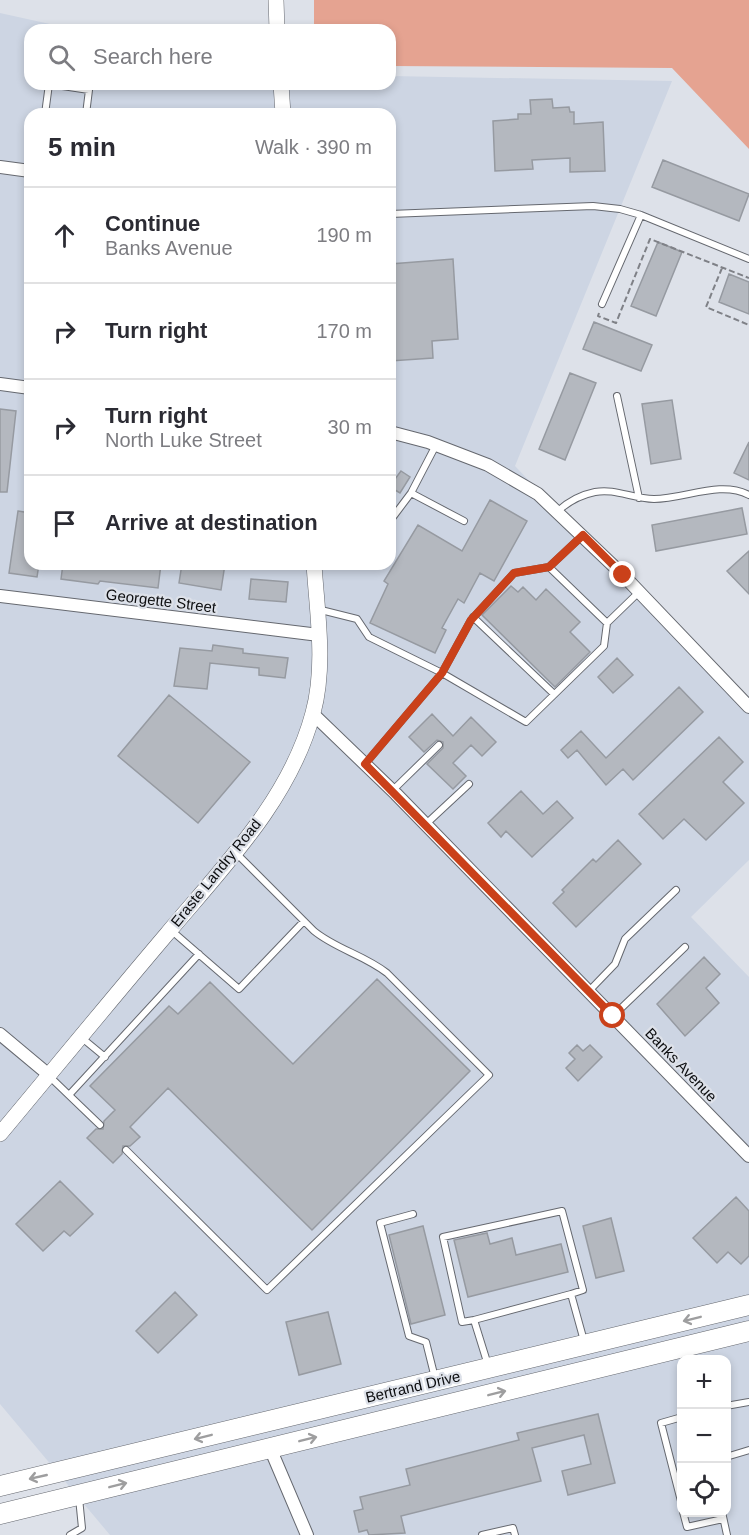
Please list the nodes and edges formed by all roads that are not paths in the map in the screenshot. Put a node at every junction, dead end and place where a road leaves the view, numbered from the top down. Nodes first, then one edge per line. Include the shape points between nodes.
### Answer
1 (276, 0) edge
2 (277, 24) edge
3 (48, 90) edge
4 (89, 90) edge
5 (281, 90) edge
6 (46, 108) edge
7 (87, 108) edge
8 (282, 108) edge
9 (0, 167) edge
10 (24, 170) edge
11 (396, 214) edge
12 (641, 215) junction
13 (749, 259) edge
14 (602, 304) road end
15 (0, 384) edge
16 (24, 386) edge
17 (617, 396) dead end
18 (396, 434) edge
19 (435, 445) junction
20 (411, 493) junction
21 (749, 495) edge
22 (639, 498) junction
23 (558, 511) junction
24 (396, 512) edge
25 (464, 521) dead end
26 (583, 535) junction
27 (549, 567) junction
28 (314, 570) edge
29 (639, 592) junction
30 (0, 596) edge
31 (317, 609) junction
32 (473, 617) junction
33 (607, 623) junction
34 (319, 635) junction
35 (442, 673) junction
36 (554, 694) junction
37 (749, 707) edge
38 (313, 714) junction
39 (439, 745) dead end
40 (365, 764) junction
41 (469, 784) dead end
42 (393, 790) junction
43 (426, 824) junction
44 (235, 852) junction
45 (676, 890) dead end
46 (304, 921) junction
47 (170, 929) junction
48 (685, 947) dead end
49 (199, 954) junction
50 (589, 991) junction
51 (613, 1016) junction
52 (0, 1034) edge
53 (81, 1037) junction
54 (105, 1056) junction
55 (49, 1075) junction
56 (69, 1095) junction
57 (100, 1125) dead end
58 (0, 1134) edge
59 (126, 1150) dead end
60 (749, 1156) edge
61 (413, 1214) dead end
62 (571, 1294) junction
63 (749, 1305) edge
64 (474, 1320) junction
65 (749, 1331) edge
66 (585, 1345) junction
67 (489, 1368) junction
68 (436, 1381) junction
69 (749, 1402) edge
70 (731, 1406) edge
71 (677, 1418) edge
72 (270, 1448) junction
73 (749, 1450) edge
74 (731, 1455) edge
75 (77, 1481) junction
76 (0, 1486) edge
77 (677, 1488) edge
78 (0, 1514) edge
79 (684, 1517) edge
80 (719, 1517) edge
81 (722, 1517) edge
82 (70, 1535) edge
83 (307, 1535) edge
84 (482, 1535) edge
85 (515, 1535) edge
86 (727, 1535) edge

1 - 2 street
3 - 6 lane
4 - 7 lane
5 - 8 street
9 - 10 street
11 - 12 lane via 593,206
12 - 13 lane
12 - 14 lane
15 - 16 street
17 - 22 lane
18 - 19 street
19 - 20 lane
19 - 23 street via 488,465 538,494
20 - 24 lane
20 - 25 lane
21 - 22 lane via 724,489
22 - 23 lane via 597,491 578,497
23 - 26 street
26 - 27 lane
26 - 29 street
27 - 32 lane via 514,573
27 - 33 lane
28 - 31 street, Eraste Landry Road
29 - 33 lane
29 - 37 street
30 - 34 street, Georgette Street
31 - 34 street, Eraste Landry Road
31 - 35 lane via 357,619 369,637
32 - 35 lane
32 - 36 lane
33 - 36 lane via 604,646
34 - 38 street, Eraste Landry Road
35 - 36 lane via 526,722
35 - 40 lane
38 - 40 street, Banks Avenue
38 - 44 street, Eraste Landry Road via 279,793
39 - 42 lane
40 - 42 street, Banks Avenue
41 - 43 lane
42 - 43 street, Banks Avenue
43 - 50 street, Banks Avenue
44 - 46 lane
44 - 47 street, Eraste Landry Road
45 - 50 lane via 625,939 615,964
46 - 49 lane via 239,989
46 - 59 lane via 325,940 370,959 489,1075 267,1290
47 - 49 lane
47 - 53 street, Eraste Landry Road
48 - 51 lane
49 - 54 lane
50 - 51 street, Banks Avenue
51 - 60 street, Banks Avenue
52 - 55 street
53 - 54 lane
53 - 55 street, Eraste Landry Road
54 - 56 lane
55 - 56 lane
55 - 58 street, Eraste Landry Road
56 - 57 lane
61 - 68 lane via 380,1223 409,1336 426,1342
62 - 64 lane
62 - 64 lane via 583,1290 562,1211 443,1237 462,1322
62 - 66 lane
63 -> 66 main road, Bertrand Drive
64 - 67 lane
72 -> 65 main road, Bertrand Drive via 684,1350
66 - 67 main road, Bertrand Drive
67 - 68 main road, Bertrand Drive
68 -> 75 main road, Bertrand Drive
69 - 70 lane
71 - 77 lane via 662,1423
75 -> 72 main road, Bertrand Drive
72 - 83 street
73 - 74 lane
75 -> 76 main road, Bertrand Drive
75 - 78 main road, Bertrand Drive
75 - 82 lane via 82,1528
79 - 80 lane via 687,1527
81 - 86 lane
84 - 85 lane via 513,1528

